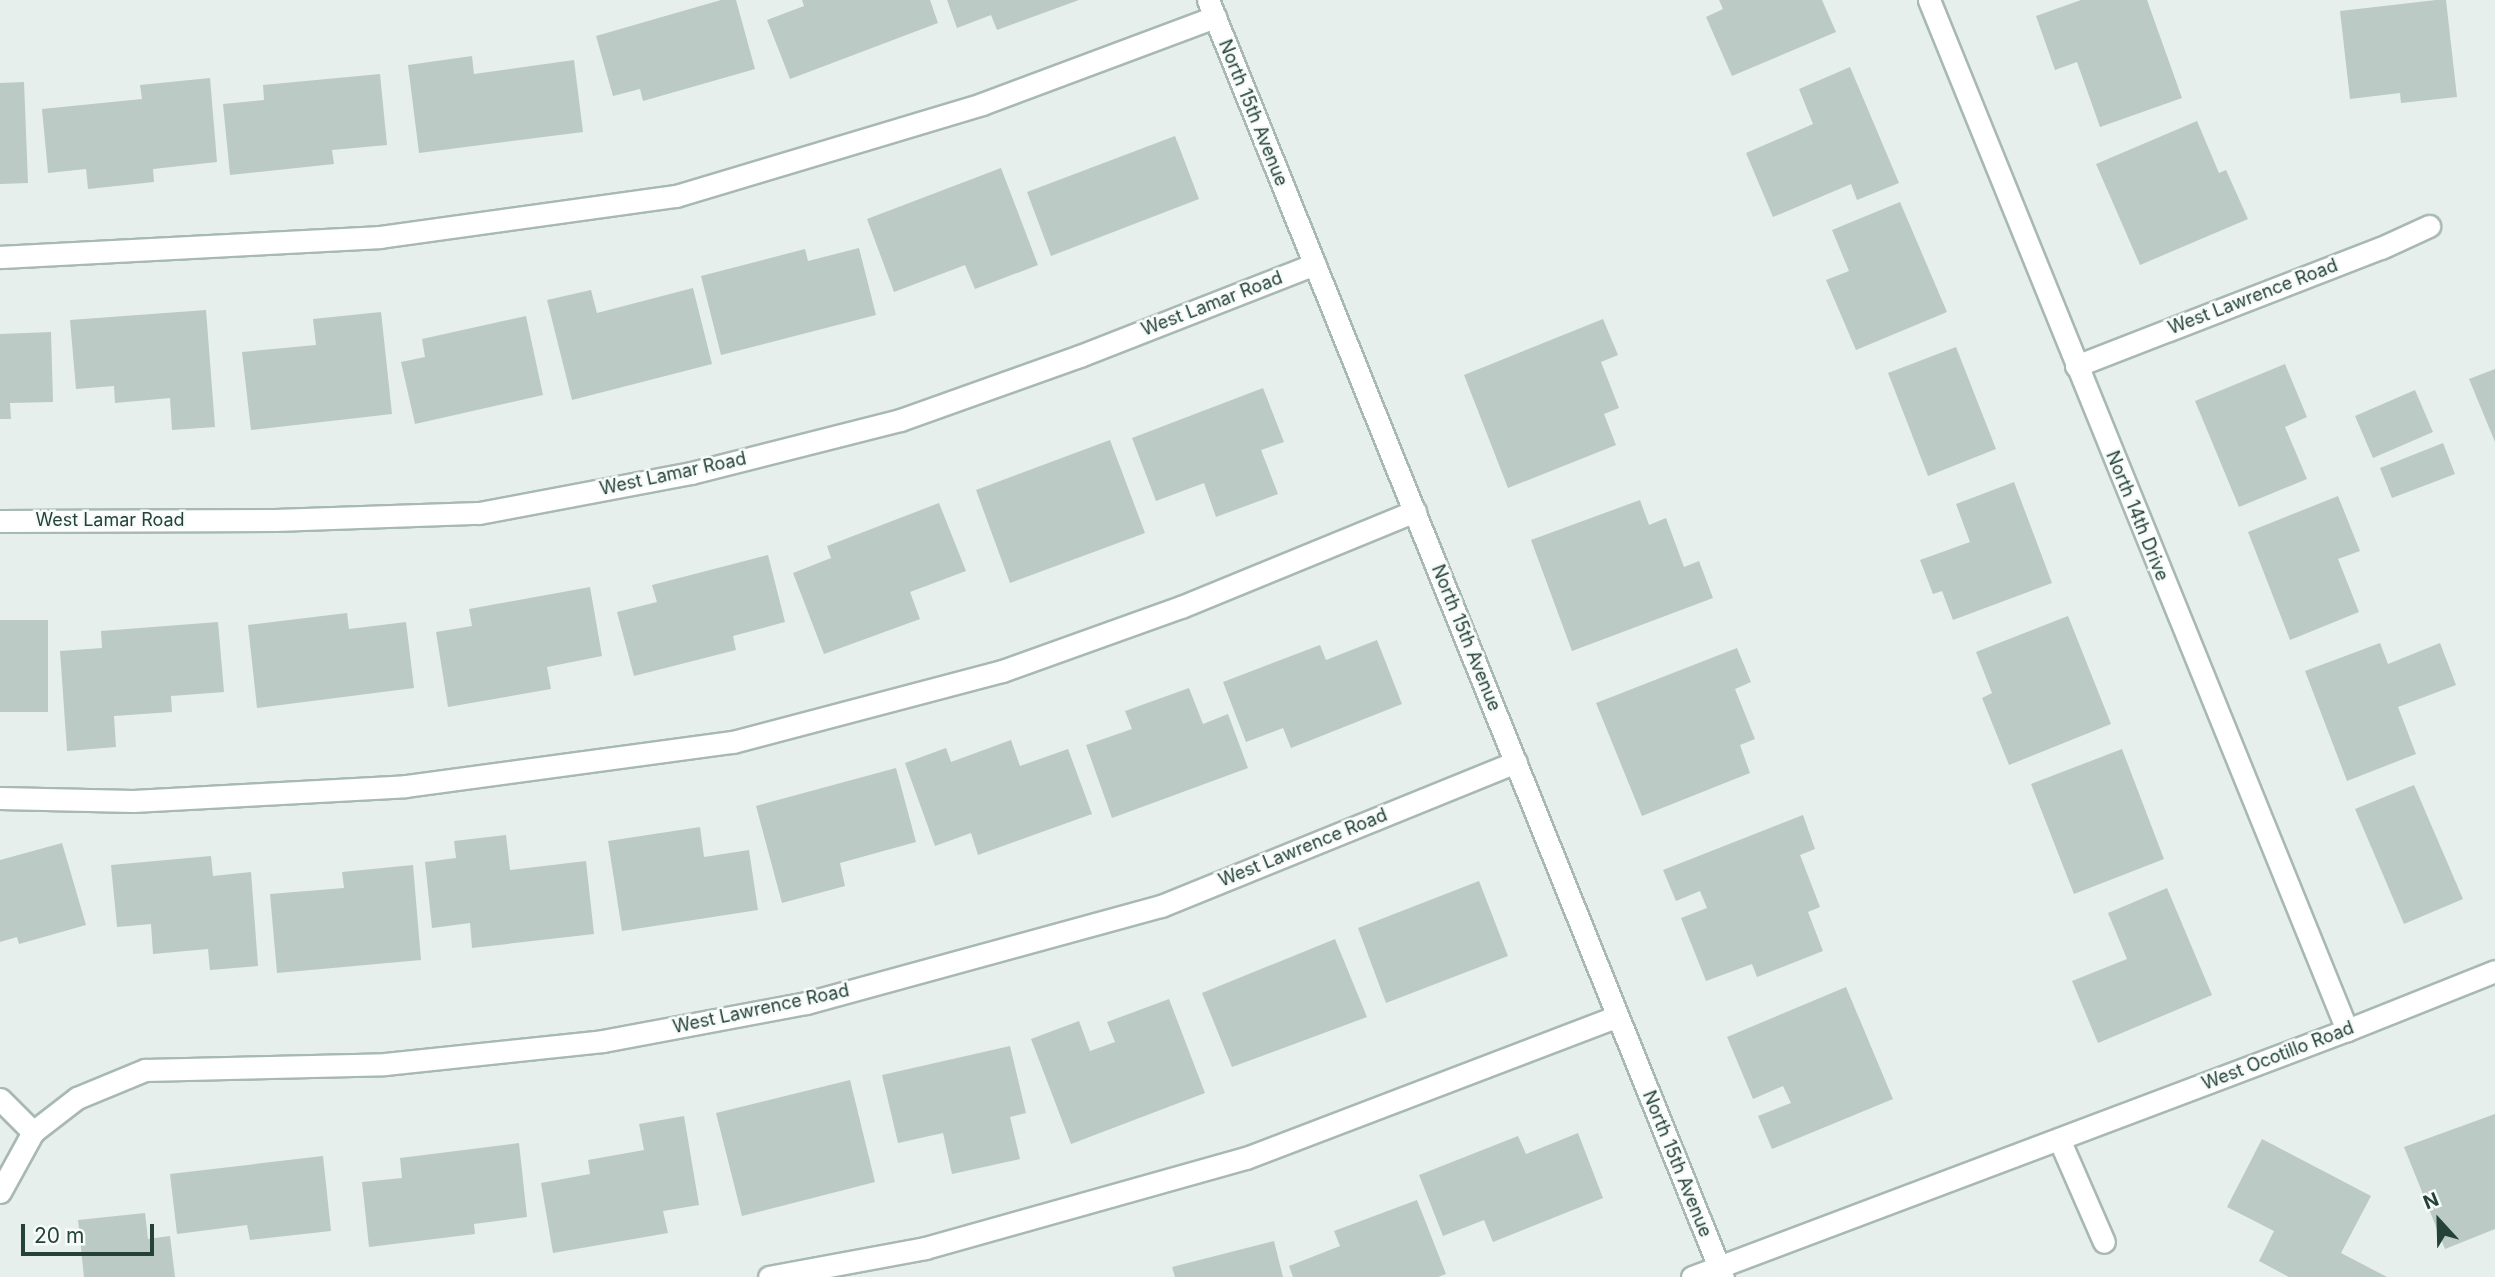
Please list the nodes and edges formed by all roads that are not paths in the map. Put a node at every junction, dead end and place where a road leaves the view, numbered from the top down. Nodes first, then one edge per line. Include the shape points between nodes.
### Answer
1 (1929, 0) edge
2 (1211, 9) edge
3 (2429, 226) dead end
4 (0, 257) edge
5 (1315, 264) junction
6 (2076, 366) junction
7 (1415, 511) junction
8 (0, 521) edge
9 (1516, 762) junction
10 (0, 797) edge
11 (2495, 971) edge
12 (1617, 1016) junction
13 (2347, 1030) junction
14 (0, 1099) edge
15 (33, 1132) junction
16 (2059, 1139) junction
17 (0, 1192) edge
18 (2104, 1242) dead end
19 (1721, 1271) edge
20 (769, 1277) edge
21 (1692, 1277) edge

1 - 6 street, North 14th Drive
2 - 4 street via 982,104 676,196 380,237
2 - 5 street, North 15th Avenue
3 - 6 street, West Lawrence Road
5 - 7 street, North 15th Avenue
5 - 8 street, West Lamar Road via 901,420 691,473 479,513 275,520
6 - 13 street, North 14th Drive
7 - 9 street, North 15th Avenue
7 - 10 street via 1181,607 1002,671 733,743 406,786 133,801
9 - 12 street, North 15th Avenue
9 - 15 street, West Lawrence Road via 1161,906 806,1003 603,1041 385,1064 145,1070 77,1098
11 - 13 street, West Ocotillo Road
12 - 19 street, North 15th Avenue
12 - 20 street via 1246,1158 925,1248
13 - 16 street, West Ocotillo Road
14 - 15 street
15 - 17 street
16 - 18 street
16 - 19 street, West Ocotillo Road
19 - 21 street, West Ocotillo Road

